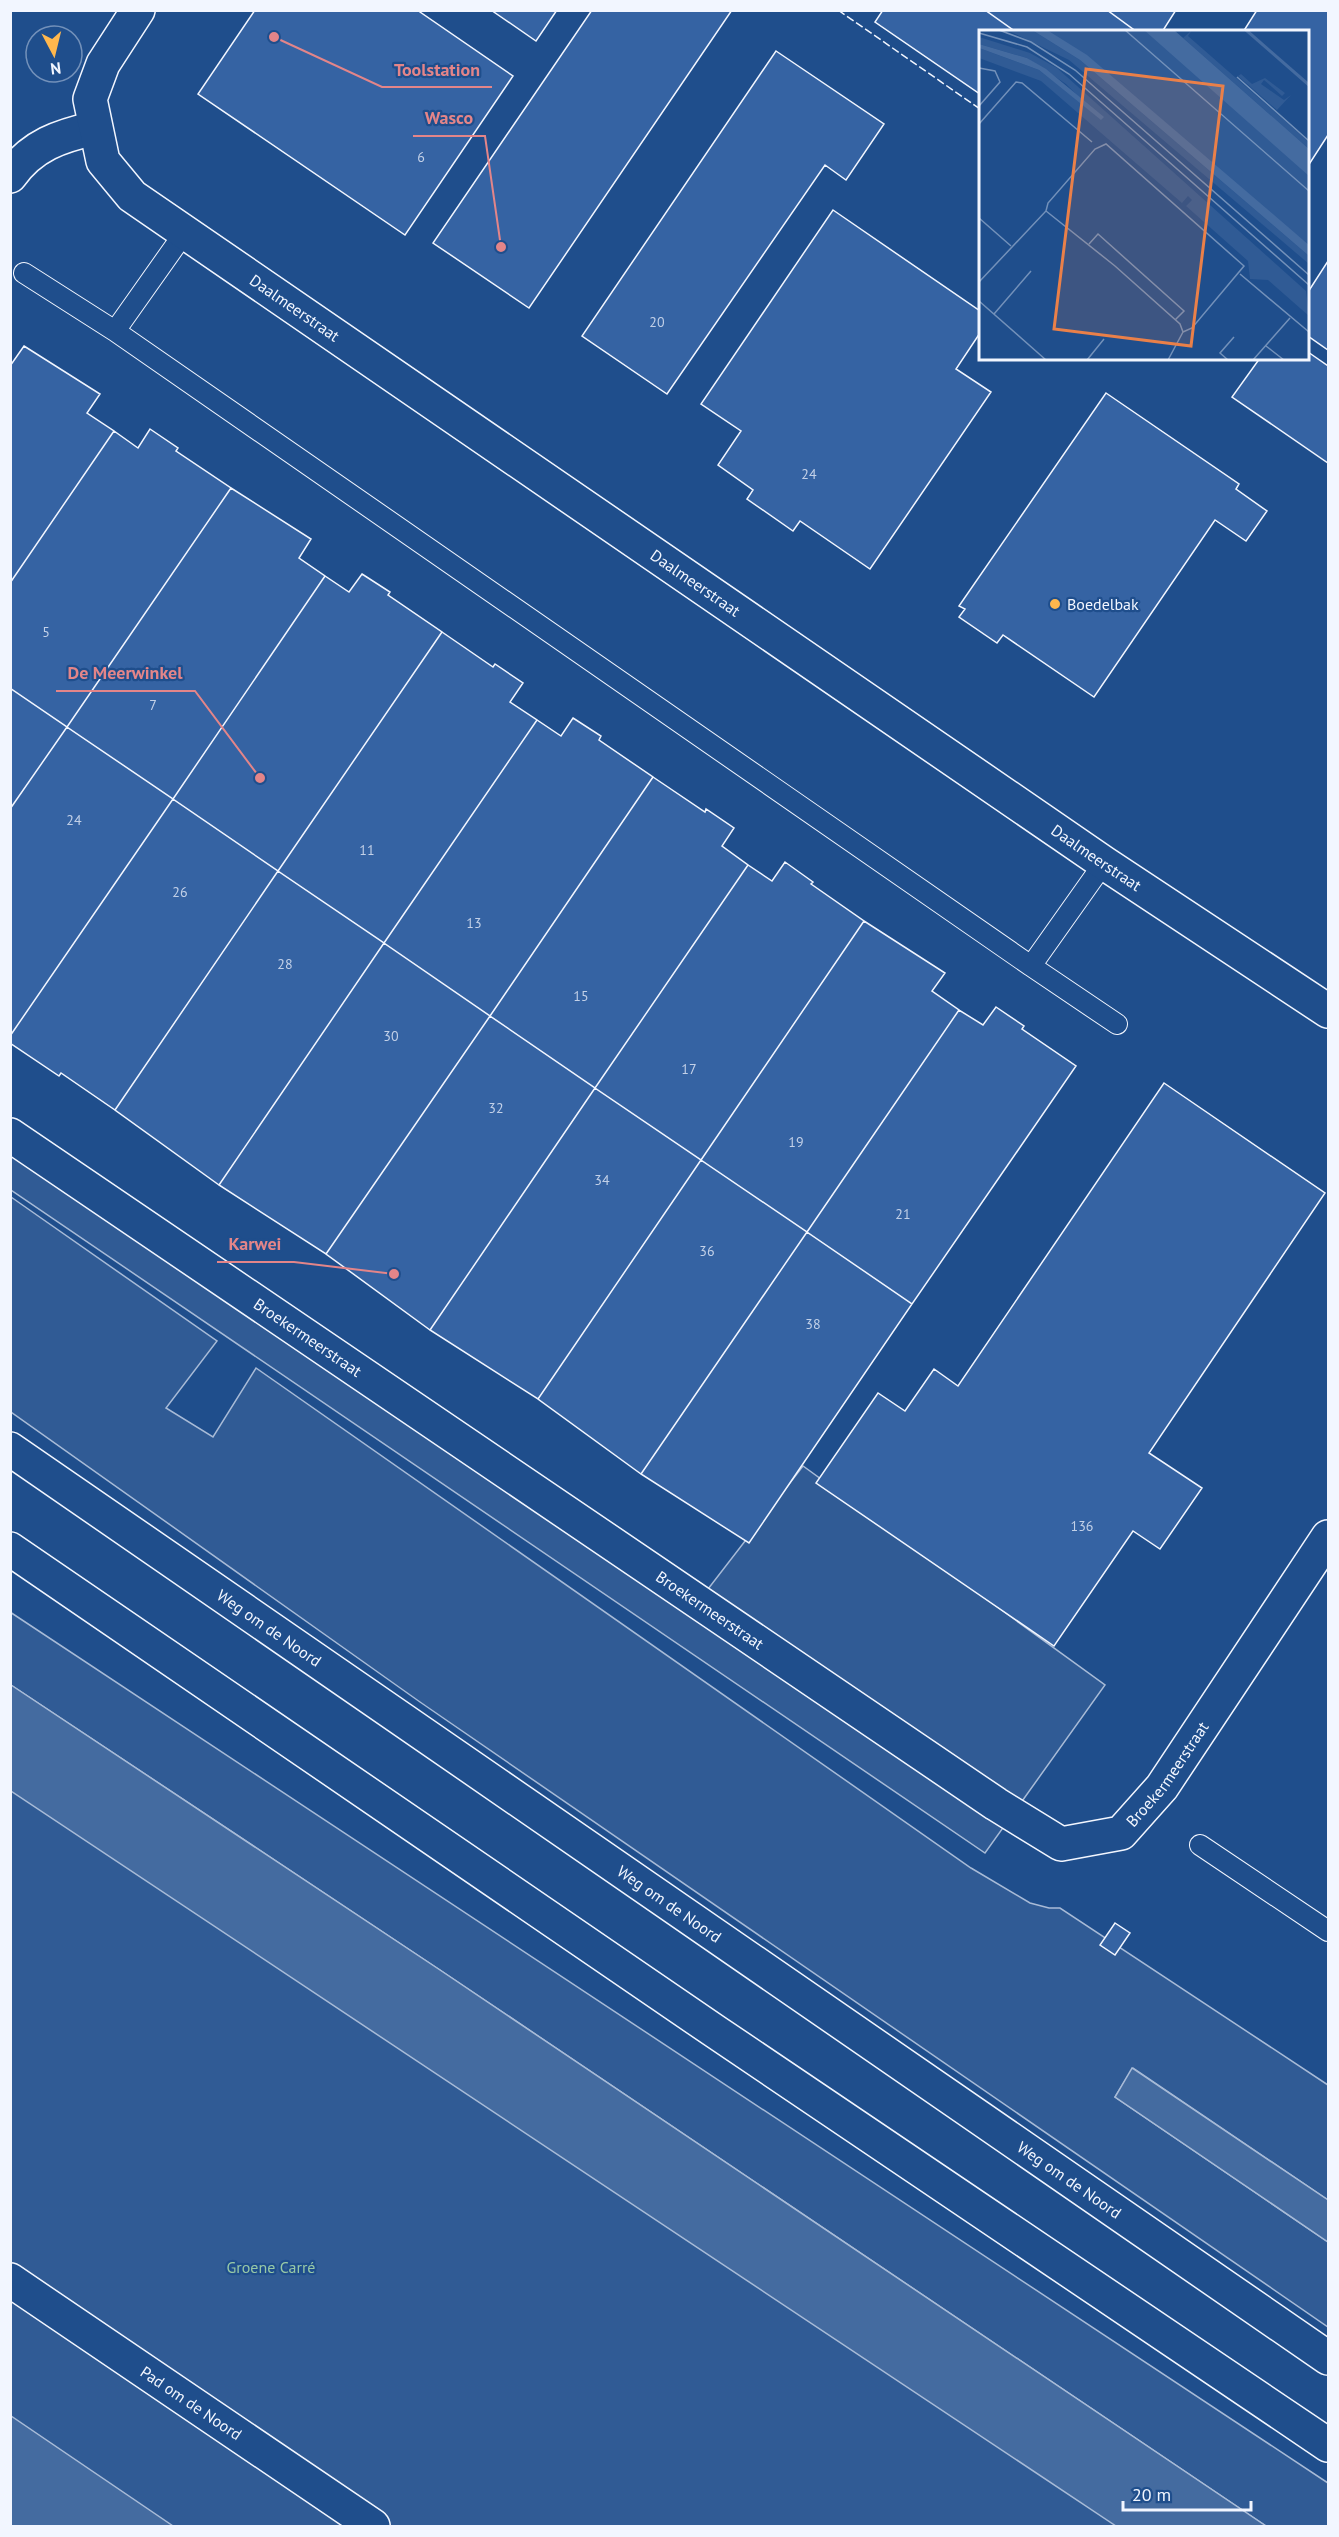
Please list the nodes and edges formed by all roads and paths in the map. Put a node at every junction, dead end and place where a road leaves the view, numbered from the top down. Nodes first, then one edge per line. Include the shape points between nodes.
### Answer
1 (138, 10) edge
2 (95, 128) junction
3 (10, 176) edge
4 (185, 232) junction
5 (24, 273) dead end
6 (115, 331) junction
7 (1104, 863) junction
8 (1031, 966) junction
9 (1329, 1011) edge
10 (1117, 1024) dead end
11 (10, 1135) edge
12 (10, 1449) edge
13 (1329, 1537) edge
14 (10, 1549) edge
15 (1200, 1845) dead end
16 (1329, 1931) edge
17 (10, 2280) edge
18 (1329, 2358) edge
19 (1329, 2445) edge
20 (373, 2526) edge

1 - 2 main road, Daalmeerstraat via 103,64 93,90 90,99
2 - 3 main road via 62,135 34,149
2 - 4 main road, Daalmeerstraat via 103,160 132,196
4 - 6 lane
4 - 7 main road, Daalmeerstraat
5 - 6 lane
6 - 8 lane
7 - 8 lane
7 - 9 main road, Daalmeerstraat
8 - 10 lane
11 - 13 main road, Broekermeerstraat via 996,1804 1061,1844 1121,1833 1162,1787
12 - 18 main road, Weg om de Noord
14 - 19 main road
15 - 16 lane
17 - 20 main road, Pad om de Noord

